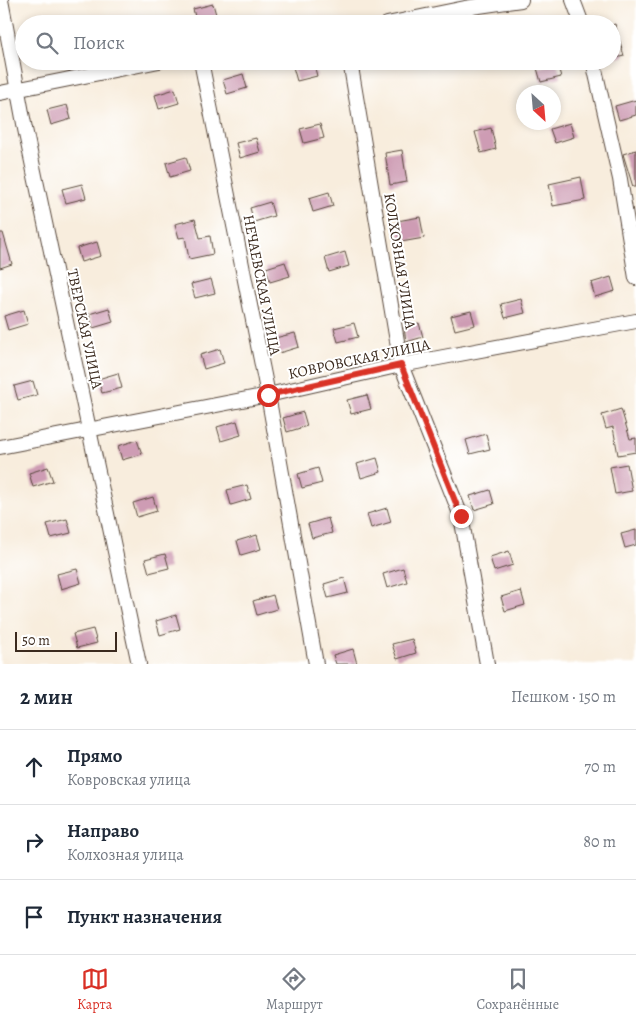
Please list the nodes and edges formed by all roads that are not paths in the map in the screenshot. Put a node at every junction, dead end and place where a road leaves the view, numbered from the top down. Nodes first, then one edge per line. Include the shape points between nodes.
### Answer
1 (1, 0) edge
2 (521, 0) edge
3 (572, 0) edge
4 (464, 4) edge
5 (422, 15) edge
6 (578, 15) edge
7 (113, 70) edge
8 (203, 70) edge
9 (352, 70) edge
10 (595, 70) edge
11 (17, 89) junction
12 (0, 93) edge
13 (636, 278) edge
14 (636, 321) edge
15 (401, 365) junction
16 (268, 395) junction
17 (90, 429) junction
18 (0, 447) edge
19 (139, 664) edge
20 (316, 664) edge
21 (486, 664) edge

1 - 11 street, ТВЕРСКАЯ УЛИЦА
2 - 4 street
3 - 6 street
4 - 5 street
7 - 11 street
8 - 16 street, НЕЧАЕВСКАЯ УЛИЦА
9 - 15 street, КОЛХОЗНАЯ УЛИЦА
10 - 13 street via 620,179
11 - 12 street
11 - 17 street, ТВЕРСКАЯ УЛИЦА
14 - 15 street, КОВРОВСКАЯ УЛИЦА
15 - 16 street, КОВРОВСКАЯ УЛИЦА
15 - 21 street, КОЛХОЗНАЯ УЛИЦА via 461,516
16 - 17 street, КОВРОВСКАЯ УЛИЦА
16 - 20 street, НЕЧАЕВСКАЯ УЛИЦА
17 - 18 street, КОВРОВСКАЯ УЛИЦА
17 - 19 street, ТВЕРСКАЯ УЛИЦА

